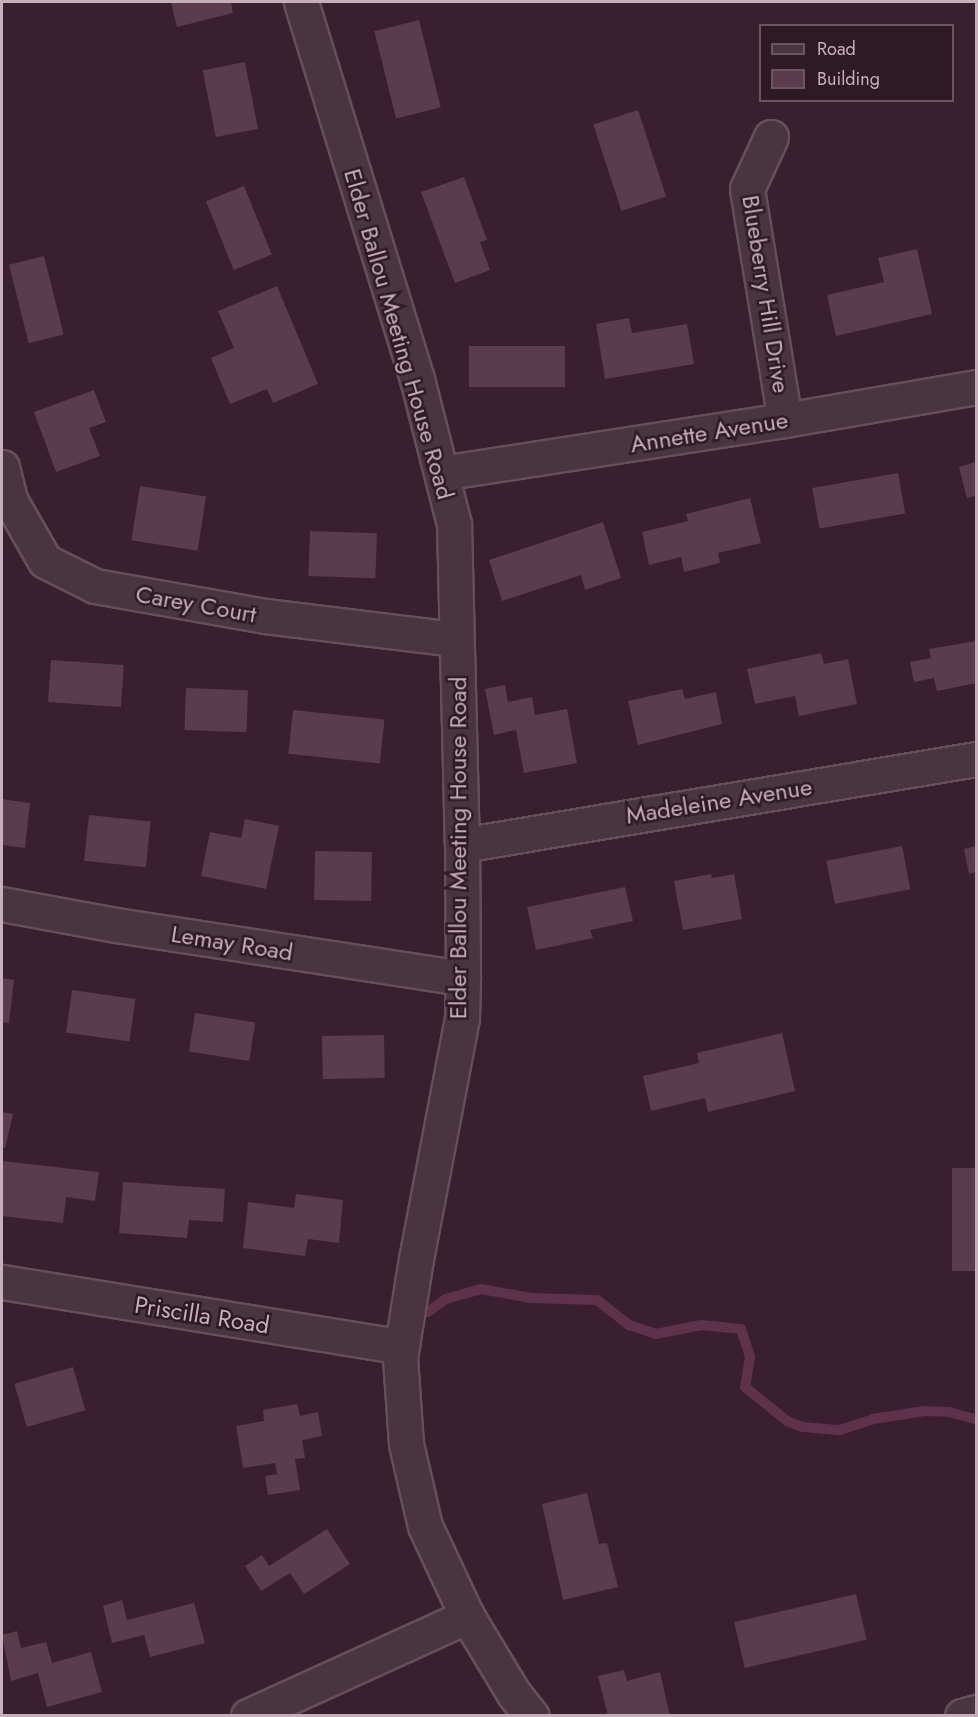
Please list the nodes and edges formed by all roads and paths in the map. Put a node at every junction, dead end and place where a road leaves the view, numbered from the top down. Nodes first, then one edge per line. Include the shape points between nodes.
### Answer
1 (302, 2) edge
2 (771, 137) dead end
3 (976, 387) edge
4 (786, 420) junction
5 (2, 467) edge
6 (442, 473) junction
7 (456, 639) junction
8 (976, 759) edge
9 (462, 844) junction
10 (2, 904) edge
11 (463, 978) junction
12 (2, 1282) edge
13 (402, 1347) junction
14 (467, 1617) junction
15 (976, 1712) edge
16 (248, 1716) edge
17 (532, 1716) edge
18 (962, 1716) edge

1 - 6 street, Elder Ballou Meeting House Road
2 - 4 street, Blueberry Hill Drive via 747,189
3 - 4 street, Annette Avenue
4 - 6 street, Annette Avenue
5 - 7 street, Carey Court via 10,500 45,561 95,586 266,616
6 - 7 street, Elder Ballou Meeting House Road via 454,524
7 - 9 street, Elder Ballou Meeting House Road
8 - 9 street, Madeleine Avenue
9 - 11 street, Elder Ballou Meeting House Road
10 - 11 street, Lemay Road
11 - 13 street, Elder Ballou Meeting House Road via 462,1018
12 - 13 street, Priscilla Road
13 - 14 street, Elder Ballou Meeting House Road via 406,1444 425,1526
14 - 16 street
14 - 17 street, Elder Ballou Meeting House Road
15 - 18 street

